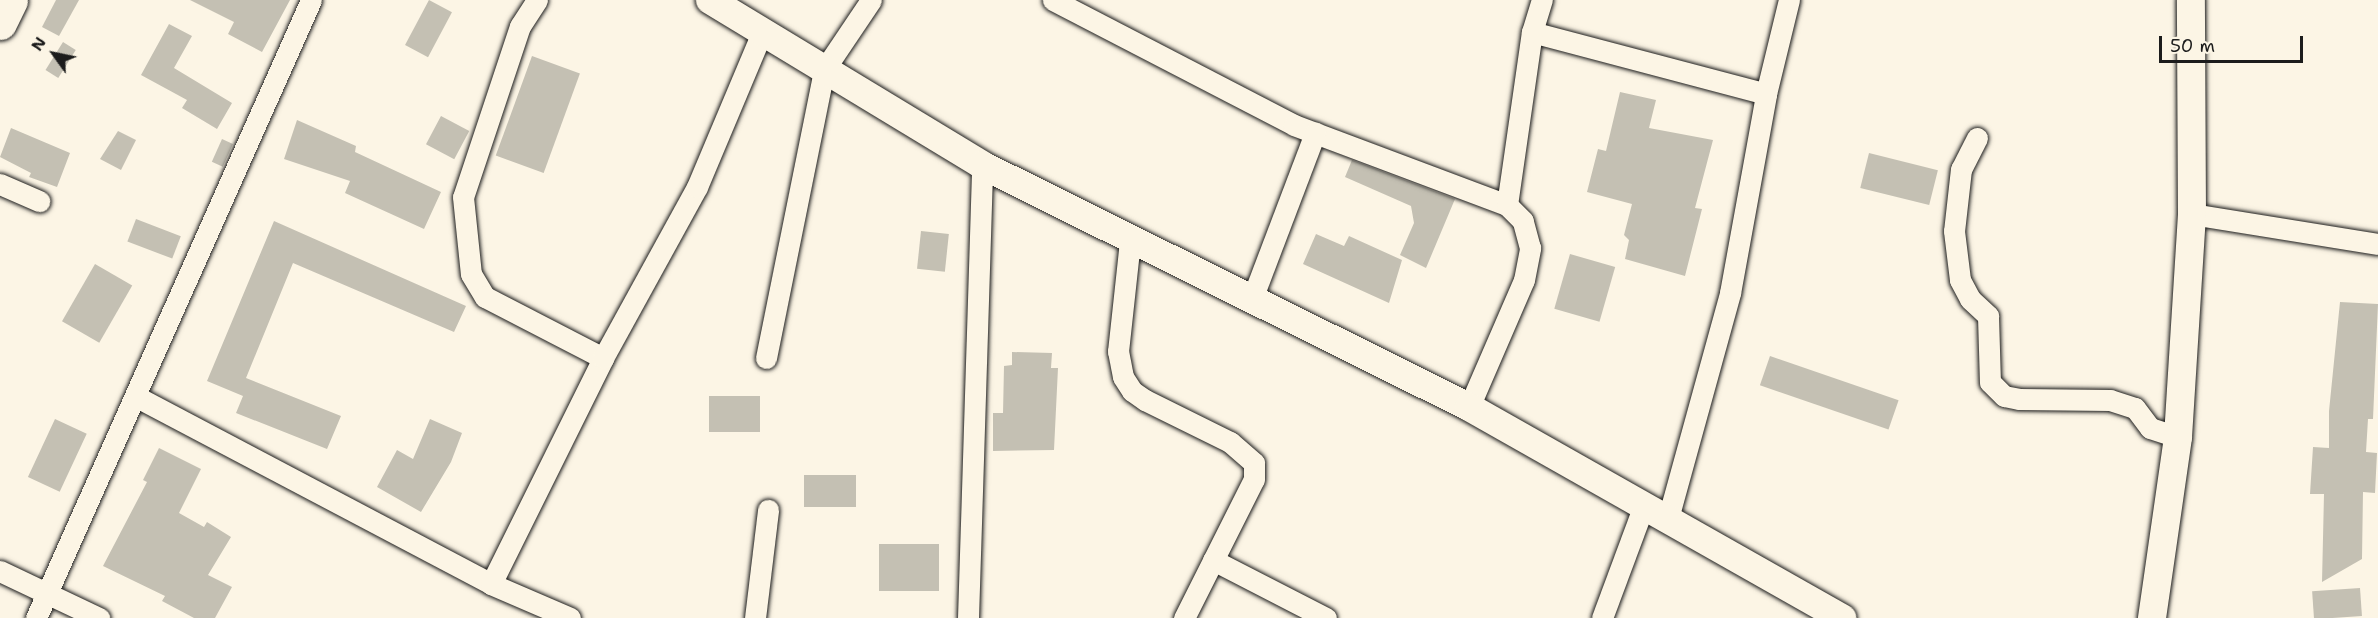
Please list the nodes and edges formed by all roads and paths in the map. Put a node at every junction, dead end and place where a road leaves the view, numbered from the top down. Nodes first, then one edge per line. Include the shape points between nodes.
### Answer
1 (11, 0) edge
2 (311, 0) edge
3 (537, 0) edge
4 (710, 0) edge
5 (871, 0) edge
6 (1053, 0) edge
7 (1788, 0) edge
8 (2191, 0) edge
9 (1540, 1) edge
10 (0, 23) edge
11 (762, 32) junction
12 (1532, 32) junction
13 (824, 70) junction
14 (1766, 94) junction
15 (1315, 133) junction
16 (1977, 138) dead end
17 (982, 165) junction
18 (0, 184) edge
19 (39, 201) dead end
20 (1507, 205) junction
21 (2192, 214) junction
22 (1130, 241) junction
23 (2378, 244) edge
24 (1252, 299) junction
25 (603, 358) junction
26 (766, 358) dead end
27 (137, 397) junction
28 (1469, 407) junction
29 (2178, 437) junction
30 (1643, 508) junction
31 (768, 510) dead end
32 (1667, 522) junction
33 (1213, 560) junction
34 (0, 571) edge
35 (491, 584) junction
36 (46, 591) junction
37 (543, 613) edge
38 (36, 618) edge
39 (99, 618) edge
40 (570, 618) edge
41 (755, 618) edge
42 (968, 618) edge
43 (1184, 618) edge
44 (1326, 618) edge
45 (1602, 618) edge
46 (1842, 618) edge
47 (2152, 618) edge

1 - 10 highway
2 - 27 street
3 - 25 street via 520,26 463,197 471,274 485,297
4 - 11 street
5 - 13 street
6 - 15 street
7 - 14 street
8 - 21 street
9 - 12 street
11 - 13 street
11 - 25 street via 697,187
12 - 14 street
12 - 20 street
13 - 17 street
13 - 26 street
14 - 32 street via 1730,293
15 - 20 street
15 - 24 street
16 - 29 street via 1961,169 1954,231 1960,280 1970,299 1988,316 1990,382 2004,396 2019,399 2110,400 2135,408 2150,428
17 - 22 street
17 - 42 street
18 - 19 street
20 - 28 street via 1522,220 1530,248 1524,280
21 - 23 street
21 - 29 street
22 - 24 street
22 - 33 street via 1118,351 1124,378 1132,391 1144,399 1230,442 1254,463 1254,479
24 - 28 street
25 - 35 street
27 - 35 street
27 - 36 street
28 - 30 street
29 - 47 street
30 - 32 street
30 - 45 street
31 - 41 street
32 - 46 street
33 - 43 street
33 - 44 street
34 - 36 street
35 - 37 street
36 - 38 street
36 - 39 street
37 - 40 street

